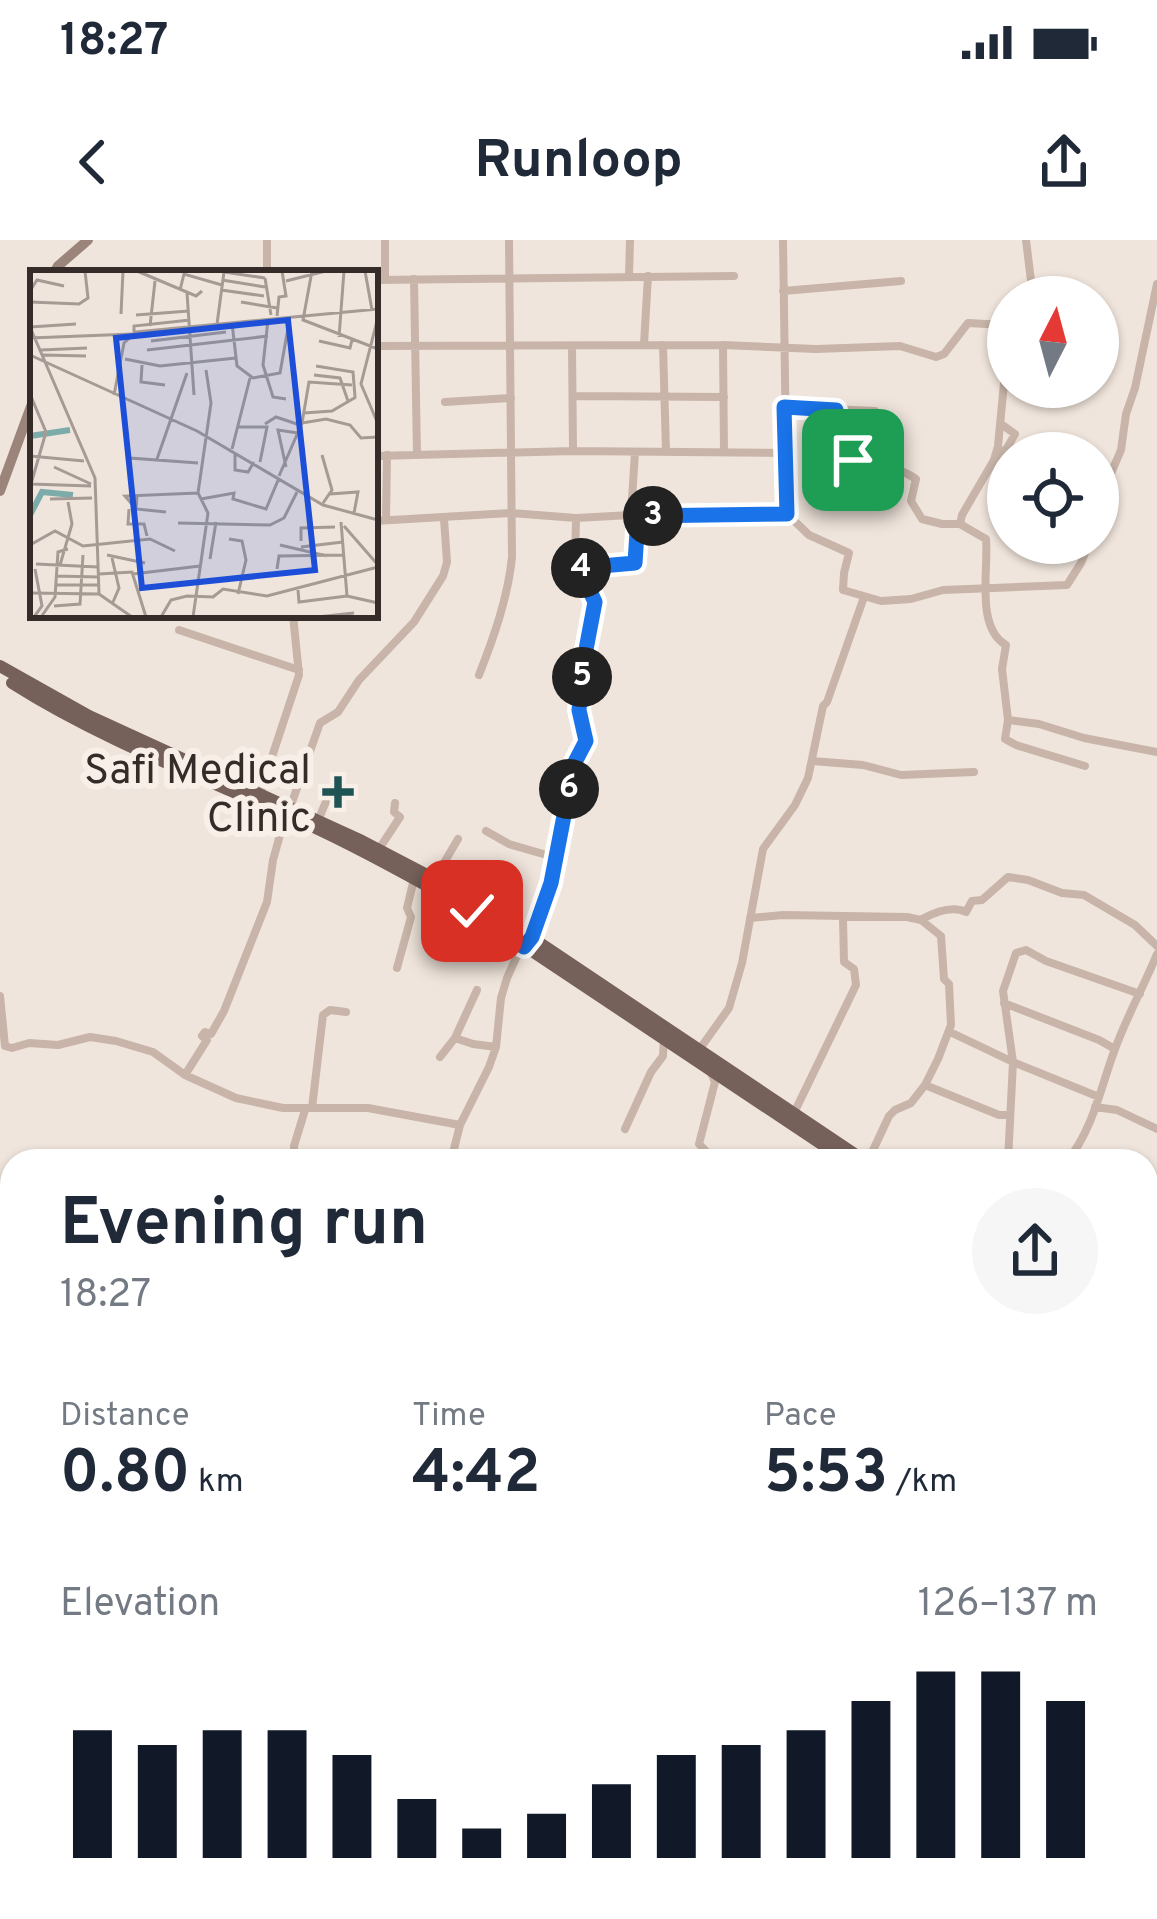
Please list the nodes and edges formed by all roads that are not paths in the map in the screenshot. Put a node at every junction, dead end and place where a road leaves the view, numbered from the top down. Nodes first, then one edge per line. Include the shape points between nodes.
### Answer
1 (88, 240) edge
2 (266, 240) edge
3 (385, 240) edge
4 (509, 240) edge
5 (630, 240) edge
6 (783, 240) edge
7 (1026, 240) edge
8 (56, 270) edge
9 (267, 270) edge
10 (629, 276) junction
11 (648, 276) junction
12 (734, 276) dead end
13 (1030, 276) edge
14 (511, 278) junction
15 (380, 279) edge
16 (414, 279) junction
17 (901, 281) dead end
18 (1157, 284) edge
19 (783, 291) junction
20 (987, 324) edge
21 (416, 344) junction
22 (644, 344) junction
23 (723, 344) junction
24 (663, 345) junction
25 (378, 346) edge
26 (511, 346) junction
27 (572, 346) junction
28 (782, 349) junction
29 (574, 396) junction
30 (724, 397) junction
31 (511, 398) junction
32 (663, 398) junction
33 (445, 402) dead end
34 (784, 407) junction
35 (30, 408) edge
36 (1002, 408) edge
37 (836, 410) junction
38 (875, 411) dead end
39 (1001, 424) junction
40 (999, 432) edge
41 (1012, 432) edge
42 (573, 451) junction
43 (634, 452) junction
44 (666, 452) junction
45 (724, 452) junction
46 (785, 453) junction
47 (511, 454) junction
48 (387, 455) junction
49 (417, 455) junction
50 (1119, 455) edge
51 (378, 456) edge
52 (987, 472) edge
53 (0, 491) edge
54 (512, 513) junction
55 (787, 514) junction
56 (634, 515) junction
57 (576, 518) junction
58 (444, 519) junction
59 (378, 520) edge
60 (386, 520) junction
61 (961, 524) junction
62 (1080, 564) edge
63 (579, 568) junction
64 (985, 590) junction
65 (865, 596) junction
66 (293, 618) edge
67 (179, 630) dead end
68 (0, 666) edge
69 (298, 670) junction
70 (0, 675) edge
71 (479, 675) dead end
72 (1008, 720) junction
73 (1157, 752) edge
74 (812, 761) junction
75 (1085, 766) dead end
76 (974, 772) dead end
77 (260, 794) junction
78 (329, 794) dead end
79 (395, 803) dead end
80 (288, 812) junction
81 (318, 820) junction
82 (487, 831) dead end
83 (458, 838) dead end
84 (379, 849) junction
85 (557, 858) junction
86 (415, 878) junction
87 (435, 878) junction
88 (456, 896) junction
89 (750, 918) junction
90 (843, 918) junction
91 (921, 920) junction
92 (528, 942) junction
93 (1157, 950) edge
94 (397, 968) dead end
95 (477, 990) dead end
96 (1140, 994) junction
97 (0, 995) edge
98 (1004, 1003) junction
99 (346, 1012) dead end
100 (950, 1032) junction
101 (664, 1037) junction
102 (454, 1039) junction
103 (496, 1047) junction
104 (1115, 1049) junction
105 (696, 1053) junction
106 (440, 1057) dead end
107 (1013, 1062) junction
108 (706, 1066) junction
109 (185, 1075) junction
110 (925, 1085) junction
111 (1097, 1102) junction
112 (309, 1109) junction
113 (794, 1113) junction
114 (1010, 1115) junction
115 (460, 1125) junction
116 (625, 1129) dead end
117 (1157, 1129) edge
118 (294, 1149) edge
119 (455, 1149) edge
120 (704, 1149) edge
121 (820, 1149) edge
122 (848, 1149) edge
123 (872, 1149) edge
124 (1008, 1149) edge
125 (1076, 1149) edge

1 - 8 street
2 - 9 street
3 - 15 street
4 - 14 street
5 - 10 street
6 - 19 street
7 - 13 street
10 - 11 street
10 - 14 street
11 - 12 street
11 - 22 street
14 - 16 street
14 - 26 street
15 - 16 street
16 - 21 street
17 - 19 street
18 - 50 street
19 - 28 street
20 - 28 street via 968,323 936,357 900,346
21 - 25 street
21 - 26 street
21 - 49 street
22 - 24 street
22 - 27 street
23 - 24 street
23 - 28 street
23 - 30 street
24 - 32 street
26 - 27 street
26 - 31 street
27 - 29 street
28 - 34 street
29 - 32 street
29 - 42 street
30 - 32 street
30 - 45 street
31 - 33 street
31 - 47 street
32 - 44 street
34 - 37 street
34 - 46 street
35 - 53 street
36 - 39 street
37 - 38 street
37 - 61 street via 845,455 911,474 911,501 922,519
39 - 40 street
39 - 41 street
42 - 43 street
42 - 47 street
43 - 44 street
43 - 56 street
44 - 45 street
45 - 46 street
46 - 55 street
47 - 49 street
47 - 54 street
48 - 49 street
48 - 51 street
48 - 60 street
52 - 61 street
54 - 57 street
54 - 58 street
54 - 71 street via 508,591
55 - 56 street
55 - 65 street via 849,554 843,590
56 - 57 street
56 - 63 street via 635,563
57 - 63 street
58 - 60 street
58 - 80 street via 443,576 414,622 320,723
59 - 60 street
61 - 64 street via 986,539
62 - 64 street via 1066,585
63 - 85 street via 595,602 579,710 586,741 574,764
64 - 65 street via 881,602
64 - 72 street via 993,633 1006,645
65 - 74 street via 823,706
66 - 69 street
67 - 69 street
68 - 77 main road
69 - 77 street
70 - 80 main road via 84,725
72 - 73 street
72 - 75 street via 1005,739
74 - 76 street via 913,776
74 - 89 street via 795,805 763,849
77 - 80 main road
78 - 81 street
79 - 84 street via 400,817
80 - 81 main road
80 - 86 main road
80 - 109 street via 267,902 224,1011
81 - 84 main road
82 - 85 street
83 - 87 street
84 - 87 main road
85 - 92 street
86 - 88 main road
86 - 94 street
87 - 88 main road
88 - 92 main road
89 - 90 street
89 - 105 street via 729,1008
90 - 91 street
90 - 113 street via 844,962 856,986
91 - 93 street via 966,912 1008,877 1084,895 1135,925
91 - 100 street via 940,936
92 - 101 main road
92 - 103 street via 507,978
92 - 105 main road
93 - 96 street
95 - 102 street
96 - 98 street via 1025,950 1012,961
96 - 104 street
97 - 109 street via 4,1046 116,1041 152,1052
98 - 104 street
98 - 107 street
99 - 112 street via 323,1015
100 - 107 street
100 - 110 street
101 - 105 main road
101 - 116 street via 663,1056
102 - 103 street
102 - 106 street
103 - 115 street
104 - 111 street
105 - 108 main road
105 - 113 main road
107 - 111 street
107 - 114 street
108 - 120 street via 715,1082
108 - 121 main road
109 - 112 street via 236,1098
110 - 114 street
110 - 123 street via 889,1116
111 - 117 street
111 - 125 street
112 - 115 street via 368,1108
112 - 118 street
113 - 122 main road
114 - 124 street
115 - 119 street

